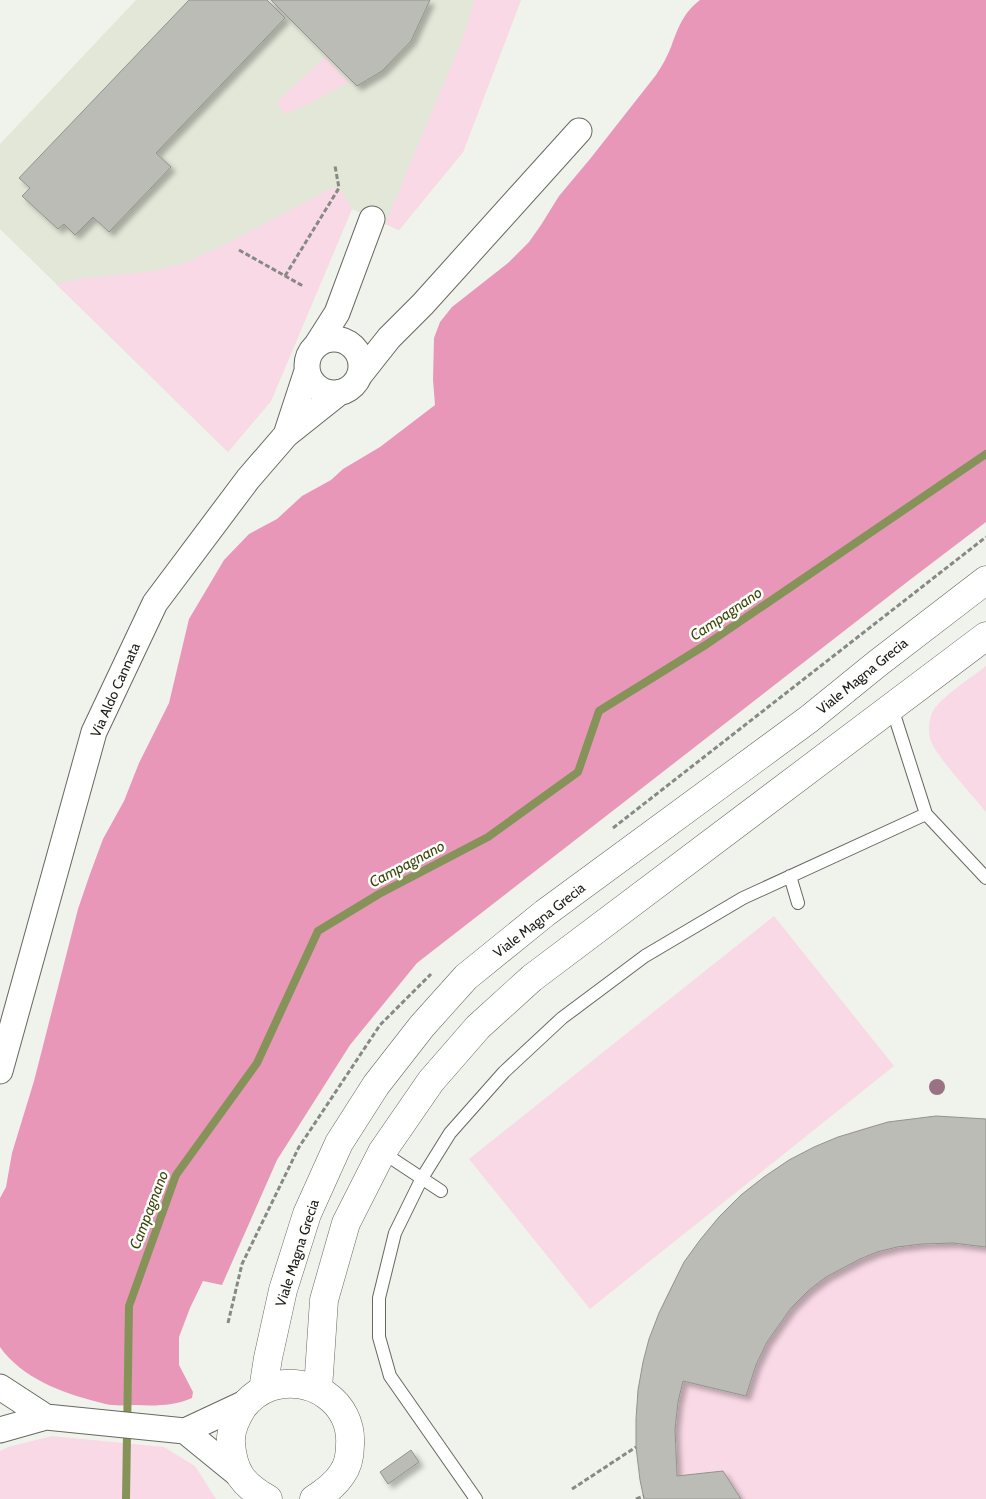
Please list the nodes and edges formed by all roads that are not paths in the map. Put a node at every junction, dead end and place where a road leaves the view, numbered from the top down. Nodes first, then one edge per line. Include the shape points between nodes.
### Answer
1 (579, 131) dead end
2 (372, 218) dead end
3 (337, 313) junction
4 (389, 338) junction
5 (351, 345) junction
6 (316, 346) junction
7 (307, 371) junction
8 (359, 376) junction
9 (340, 392) junction
10 (286, 436) junction
11 (986, 580) edge
12 (986, 636) edge
13 (892, 708) junction
14 (926, 814) junction
15 (790, 876) junction
16 (986, 878) edge
17 (798, 902) dead end
18 (0, 1071) edge
19 (382, 1152) junction
20 (422, 1178) junction
21 (441, 1191) dead end
22 (0, 1387) edge
23 (318, 1390) junction
24 (255, 1396) junction
25 (46, 1417) junction
26 (0, 1430) edge
27 (185, 1431) junction
28 (239, 1475) junction
29 (268, 1499) edge
30 (314, 1499) edge
31 (476, 1499) edge

1 - 4 street, Via Aldo Cannata
2 - 3 street, Via Aldo Cannata
3 - 5 street
3 - 6 street, Via Aldo Cannata
4 - 5 street
4 - 8 street, Via Aldo Cannata
5 - 6 street via 333,339
5 - 8 street via 360,358
6 - 7 street, Via Aldo Cannata via 310,353
7 - 9 street via 310,379 323,391
7 - 10 street, Via Aldo Cannata
8 - 9 street, Via Aldo Cannata via 348,389
9 - 10 street, Via Aldo Cannata
10 - 18 street, Via Aldo Cannata via 248,479 155,603 94,732
11 - 24 street, Viale Magna Grecia via 809,719 545,913 466,976 376,1085 339,1143 304,1223
12 - 13 street
13 - 14 lane
13 - 19 street via 532,978 478,1027 448,1061
14 - 15 lane
14 - 16 lane
15 - 17 lane
15 - 20 lane via 743,898 645,956 562,1018 504,1072 450,1133
19 - 20 lane
19 - 23 street via 346,1224 324,1300
20 - 21 lane
20 - 31 lane via 395,1233 379,1298 379,1338 390,1376
22 - 25 street
23 - 24 street via 300,1384 281,1384
23 - 30 street via 340,1409 351,1436 350,1455 343,1474
24 - 27 street
24 - 28 street, Viale Magna Grecia via 236,1418 230,1437 232,1457
25 - 26 street
25 - 27 street
27 - 28 street
28 - 29 street, Viale Magna Grecia via 252,1490

